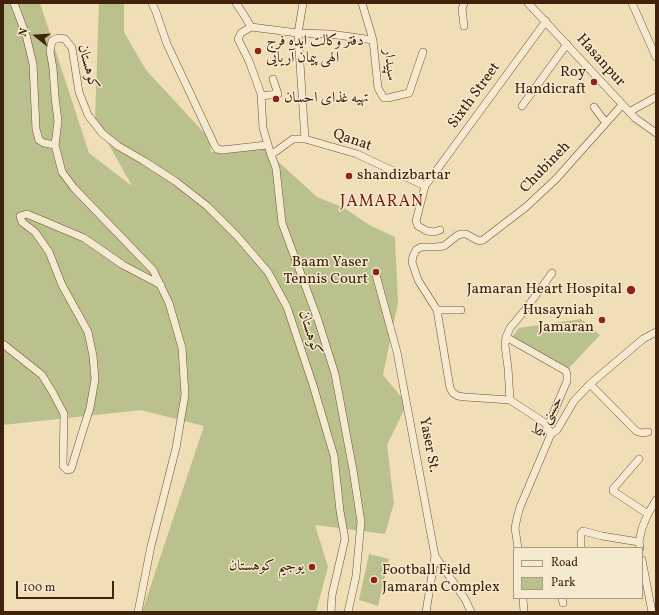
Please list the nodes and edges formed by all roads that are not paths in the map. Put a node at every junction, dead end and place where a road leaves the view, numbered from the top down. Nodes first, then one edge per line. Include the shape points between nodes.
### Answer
1 (14, 3) edge
2 (152, 3) edge
3 (236, 3) edge
4 (303, 3) edge
5 (362, 3) edge
6 (464, 3) edge
7 (528, 3) edge
8 (632, 3) edge
9 (546, 21) junction
10 (464, 26) dead end
11 (251, 27) junction
12 (298, 33) junction
13 (373, 40) junction
14 (567, 44) junction
15 (423, 52) dead end
16 (656, 57) edge
17 (273, 78) dead end
18 (261, 96) junction
19 (656, 97) edge
20 (622, 105) junction
21 (522, 106) dead end
22 (594, 107) dead end
23 (629, 112) junction
24 (606, 122) junction
25 (656, 133) edge
26 (305, 139) junction
27 (55, 145) junction
28 (267, 145) junction
29 (271, 156) junction
30 (425, 186) junction
31 (440, 230) dead end
32 (552, 273) dead end
33 (376, 275) dead end
34 (161, 286) junction
35 (437, 310) junction
36 (461, 310) dead end
37 (656, 332) edge
38 (506, 337) junction
39 (3, 344) edge
40 (590, 384) junction
41 (510, 400) junction
42 (549, 431) junction
43 (648, 432) dead end
44 (639, 459) dead end
45 (656, 500) edge
46 (648, 514) junction
47 (639, 545) edge
48 (518, 547) edge
49 (581, 547) edge
50 (435, 556) junction
51 (643, 565) edge
52 (523, 599) edge
53 (138, 612) edge
54 (331, 612) edge
55 (348, 612) edge
56 (426, 612) edge
57 (471, 612) edge
58 (524, 612) edge
59 (652, 612) edge

1 - 27 street via 34,64 38,140
2 - 28 street via 167,44 215,146 222,150
3 - 11 street
4 - 12 street
5 - 13 street
6 - 10 street
7 - 9 street, Hasanpur
8 - 16 street
9 - 14 street, Hasanpur
9 - 30 street, Sixth Street
11 - 12 street, سپیدار
11 - 18 street, کوهستان via 241,33 238,39
12 - 13 street, سپیدار
12 - 26 street
13 - 15 street, سپیدار via 378,88 384,98 409,93
14 - 20 street, Hasanpur
14 - 21 street
17 - 18 street via 278,94
18 - 28 street, کوهستان
19 - 23 street
20 - 23 street, Hasanpur
20 - 24 street, Chubineh
22 - 24 street
23 - 25 street, Hasanpur
24 - 35 street, Chubineh via 556,179 526,207 483,240 462,234 444,246 421,247 416,250 412,262 418,280
26 - 29 street via 293,139
26 - 30 street, Qanat via 357,154
27 - 34 street, کوهستان via 62,172 74,188 153,270
27 - 54 street, کوهستان via 58,121 50,51 52,41 58,38 65,39 72,48 79,92 88,115 102,133 118,146 175,181 207,206 268,272 287,307 334,456 345,539 332,595
28 - 29 street, کوهستان
29 - 55 street, کوهستان via 276,168 282,223 335,374 354,470 362,522 356,576
30 - 31 street via 416,221 418,226 427,231
32 - 38 street via 510,328
33 - 50 street, Yaser St. via 397,352
34 - 39 street via 123,265 84,238 27,214 20,216 22,222 35,232 49,252 62,285 88,332 93,356 95,379 90,408 71,470 63,466 64,414 42,375
34 - 53 street, کوهستان via 169,303 182,348 185,395 176,448 151,546
35 - 36 street
35 - 41 street via 450,388 453,392 465,397
37 - 40 street, حسنی کیا via 643,339
38 - 41 street
38 - 42 street via 566,371 568,375
40 - 42 street, حسنی کیا via 574,401 557,430
40 - 43 street via 636,431
41 - 42 street via 545,423
42 - 48 street, حسنی کیا via 517,518 515,528
44 - 46 street via 613,491
45 - 46 street
46 - 47 street
47 - 49 street via 583,531
50 - 56 street
50 - 57 street, Yaser St.
51 - 59 street
52 - 58 street

